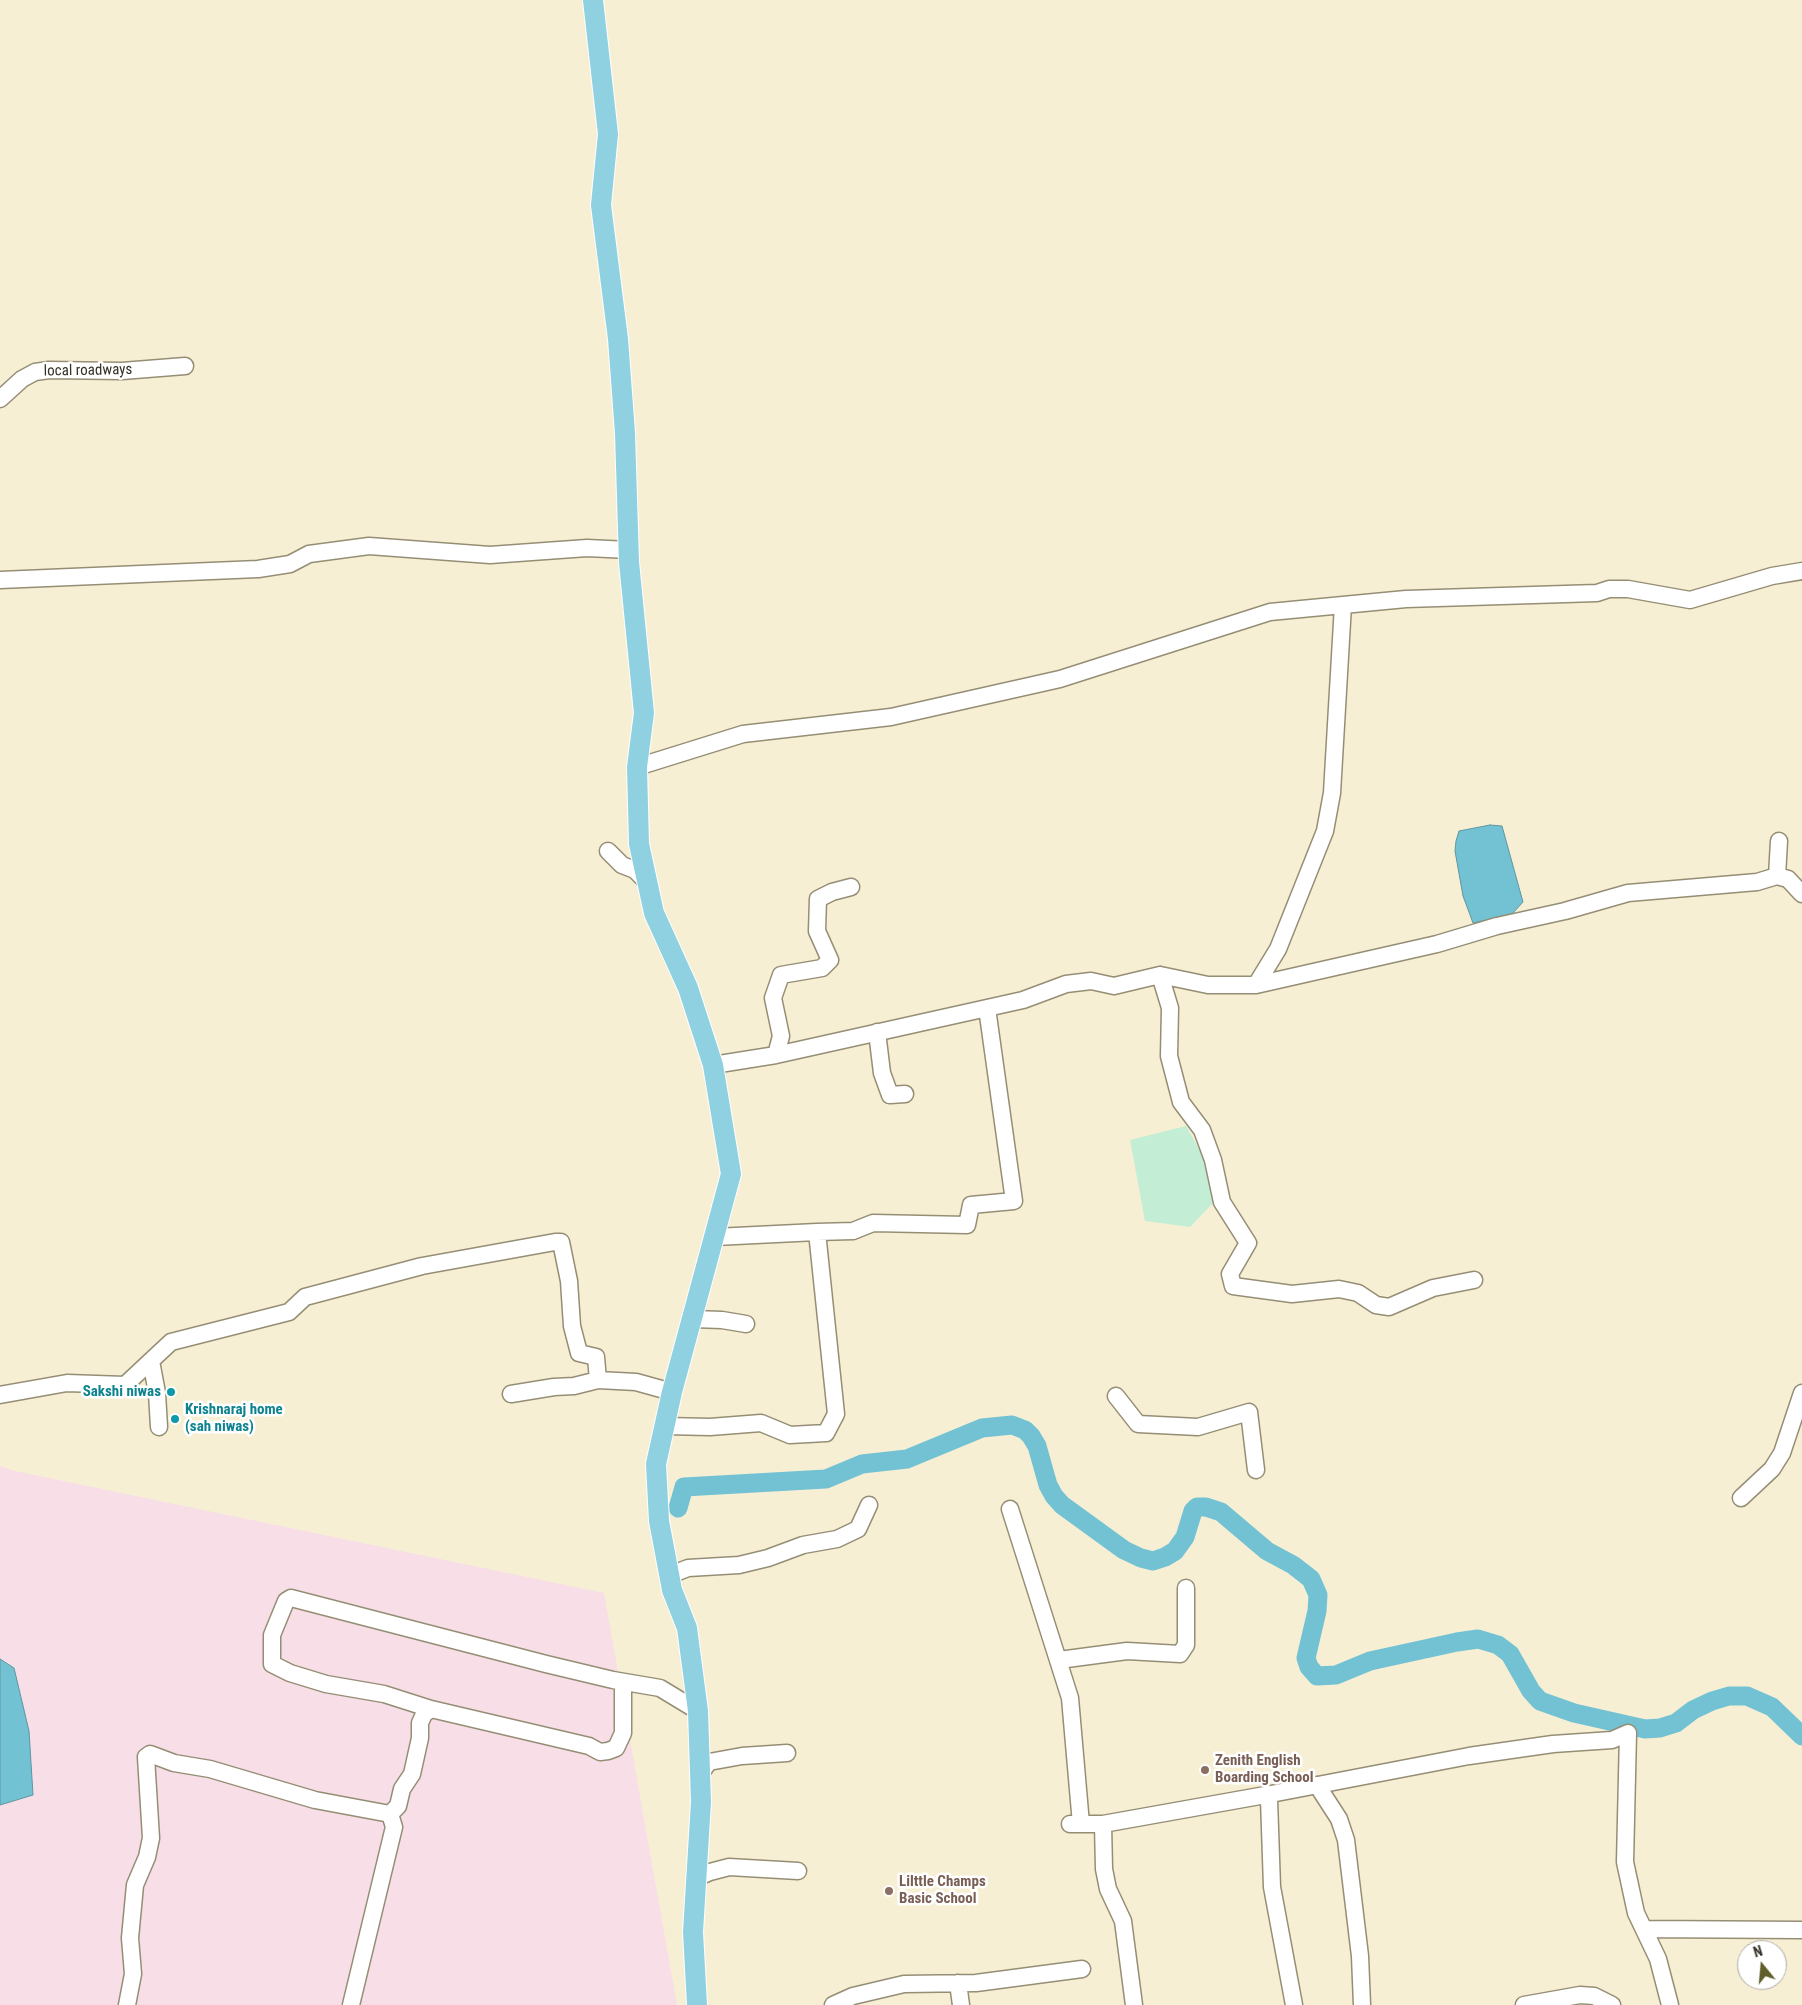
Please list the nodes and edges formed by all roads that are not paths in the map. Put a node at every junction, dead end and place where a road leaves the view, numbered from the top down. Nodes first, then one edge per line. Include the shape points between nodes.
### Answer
1 (593, 0) edge
2 (185, 366) dead end
3 (0, 399) edge
4 (629, 550) junction
5 (1802, 571) edge
6 (0, 580) edge
7 (1343, 605) junction
8 (637, 768) junction
9 (1779, 841) dead end
10 (608, 851) dead end
11 (1777, 876) junction
12 (647, 882) junction
13 (851, 887) dead end
14 (1802, 894) edge
15 (1160, 975) junction
16 (1256, 985) junction
17 (987, 1008) junction
18 (877, 1032) junction
19 (776, 1055) junction
20 (713, 1065) junction
21 (904, 1094) dead end
22 (817, 1232) junction
23 (715, 1237) junction
24 (1474, 1280) dead end
25 (692, 1319) junction
26 (746, 1324) dead end
27 (151, 1361) junction
28 (598, 1380) junction
29 (672, 1392) junction
30 (1802, 1393) edge
31 (511, 1394) dead end
32 (0, 1395) edge
33 (1116, 1396) dead end
34 (664, 1426) junction
35 (159, 1427) dead end
36 (1256, 1470) dead end
37 (1741, 1498) dead end
38 (869, 1506) dead end
39 (1010, 1509) dead end
40 (670, 1575) junction
41 (1186, 1588) dead end
42 (1059, 1660) junction
43 (623, 1690) dead end
44 (431, 1709) junction
45 (698, 1711) junction
46 (787, 1753) dead end
47 (700, 1774) junction
48 (1317, 1785) junction
49 (1271, 1794) junction
50 (390, 1814) junction
51 (1103, 1824) junction
52 (798, 1870) dead end
53 (696, 1878) junction
54 (1644, 1929) junction
55 (1802, 1930) edge
56 (1082, 1969) dead end
57 (958, 1984) junction
58 (127, 2005) edge
59 (351, 2005) edge
60 (697, 2005) edge
61 (833, 2005) edge
62 (961, 2005) edge
63 (1134, 2005) edge
64 (1294, 2005) edge
65 (1362, 2005) edge
66 (1524, 2005) edge
67 (1612, 2005) edge
68 (1670, 2005) edge

1 - 4 main road via 608,134 601,205 618,339
2 - 3 street, local roadways via 122,371 42,371 22,379
4 - 6 street via 587,548 490,555 369,546 309,554 290,564 258,568
4 - 8 main road via 644,713
5 - 7 street via 1772,576 1690,600 1609,589 1596,593 1406,599
7 - 8 street via 1270,612 1060,679 891,717 743,734
7 - 16 street via 1332,793 1325,832 1278,949
8 - 12 main road via 639,844
9 - 11 street
10 - 12 street
11 - 14 street via 1788,879
11 - 16 street via 1757,882 1628,893 1437,944
12 - 20 main road via 654,912 688,988
13 - 19 street via 818,899 817,931 830,960 822,968 781,975 773,998 781,1036
15 - 16 street via 1208,985
15 - 17 street via 1114,986 1091,980 1066,984 1023,1000
15 - 24 street via 1170,1008 1169,1056 1181,1102 1202,1130 1213,1160 1222,1202 1248,1243 1230,1274 1234,1286 1292,1294 1339,1288 1389,1308 1433,1288
17 - 18 street
17 - 22 street via 1014,1201 971,1205 967,1225 873,1224 853,1231
18 - 19 street
18 - 21 street via 882,1074 890,1095
19 - 20 street
20 - 23 main road via 731,1174
22 - 23 street
22 - 34 street via 836,1414 826,1433 790,1435 761,1423
23 - 25 main road
25 - 26 street
25 - 29 main road
27 - 28 street via 171,1342 289,1312 305,1297 422,1266 561,1242 579,1354 596,1357
27 - 32 street via 125,1385 67,1383
27 - 35 street
28 - 29 street via 636,1382
28 - 31 street
29 - 34 main road
30 - 37 street via 1782,1453 1772,1469
33 - 36 street via 1138,1424 1198,1427 1249,1412
34 - 40 main road via 656,1464 659,1520
38 - 40 street via 858,1529 837,1539 803,1545 739,1565 688,1568
39 - 42 street
40 - 45 main road via 672,1590 688,1628
41 - 42 street via 1186,1646 1180,1654 1127,1651
42 - 51 street via 1071,1707 1076,1824
43 - 44 street via 623,1733 616,1748 600,1752 589,1746
44 - 45 street via 384,1694 326,1684 272,1664 272,1635 286,1601 291,1598 546,1664 660,1688
44 - 50 street via 420,1723 412,1774 402,1789 398,1806
45 - 47 main road
46 - 47 street via 709,1762
47 - 53 main road
48 - 49 street
48 - 54 street via 1469,1756 1553,1744 1612,1740 1628,1733 1625,1862 1636,1913
48 - 65 street via 1339,1819 1346,1840 1360,1956
49 - 51 street
49 - 64 street via 1272,1887
50 - 58 street via 315,1800 210,1768 174,1763 150,1754 146,1757 151,1838 135,1886 130,1938 133,1974
50 - 59 street via 394,1827
51 - 63 street via 1104,1869 1108,1889 1123,1921
52 - 53 street via 729,1867
53 - 60 main road via 693,1932
54 - 55 street
54 - 68 street via 1658,1959
56 - 57 street
57 - 61 street via 904,1984 853,1996
57 - 62 street
66 - 67 street via 1580,1994 1594,1996

